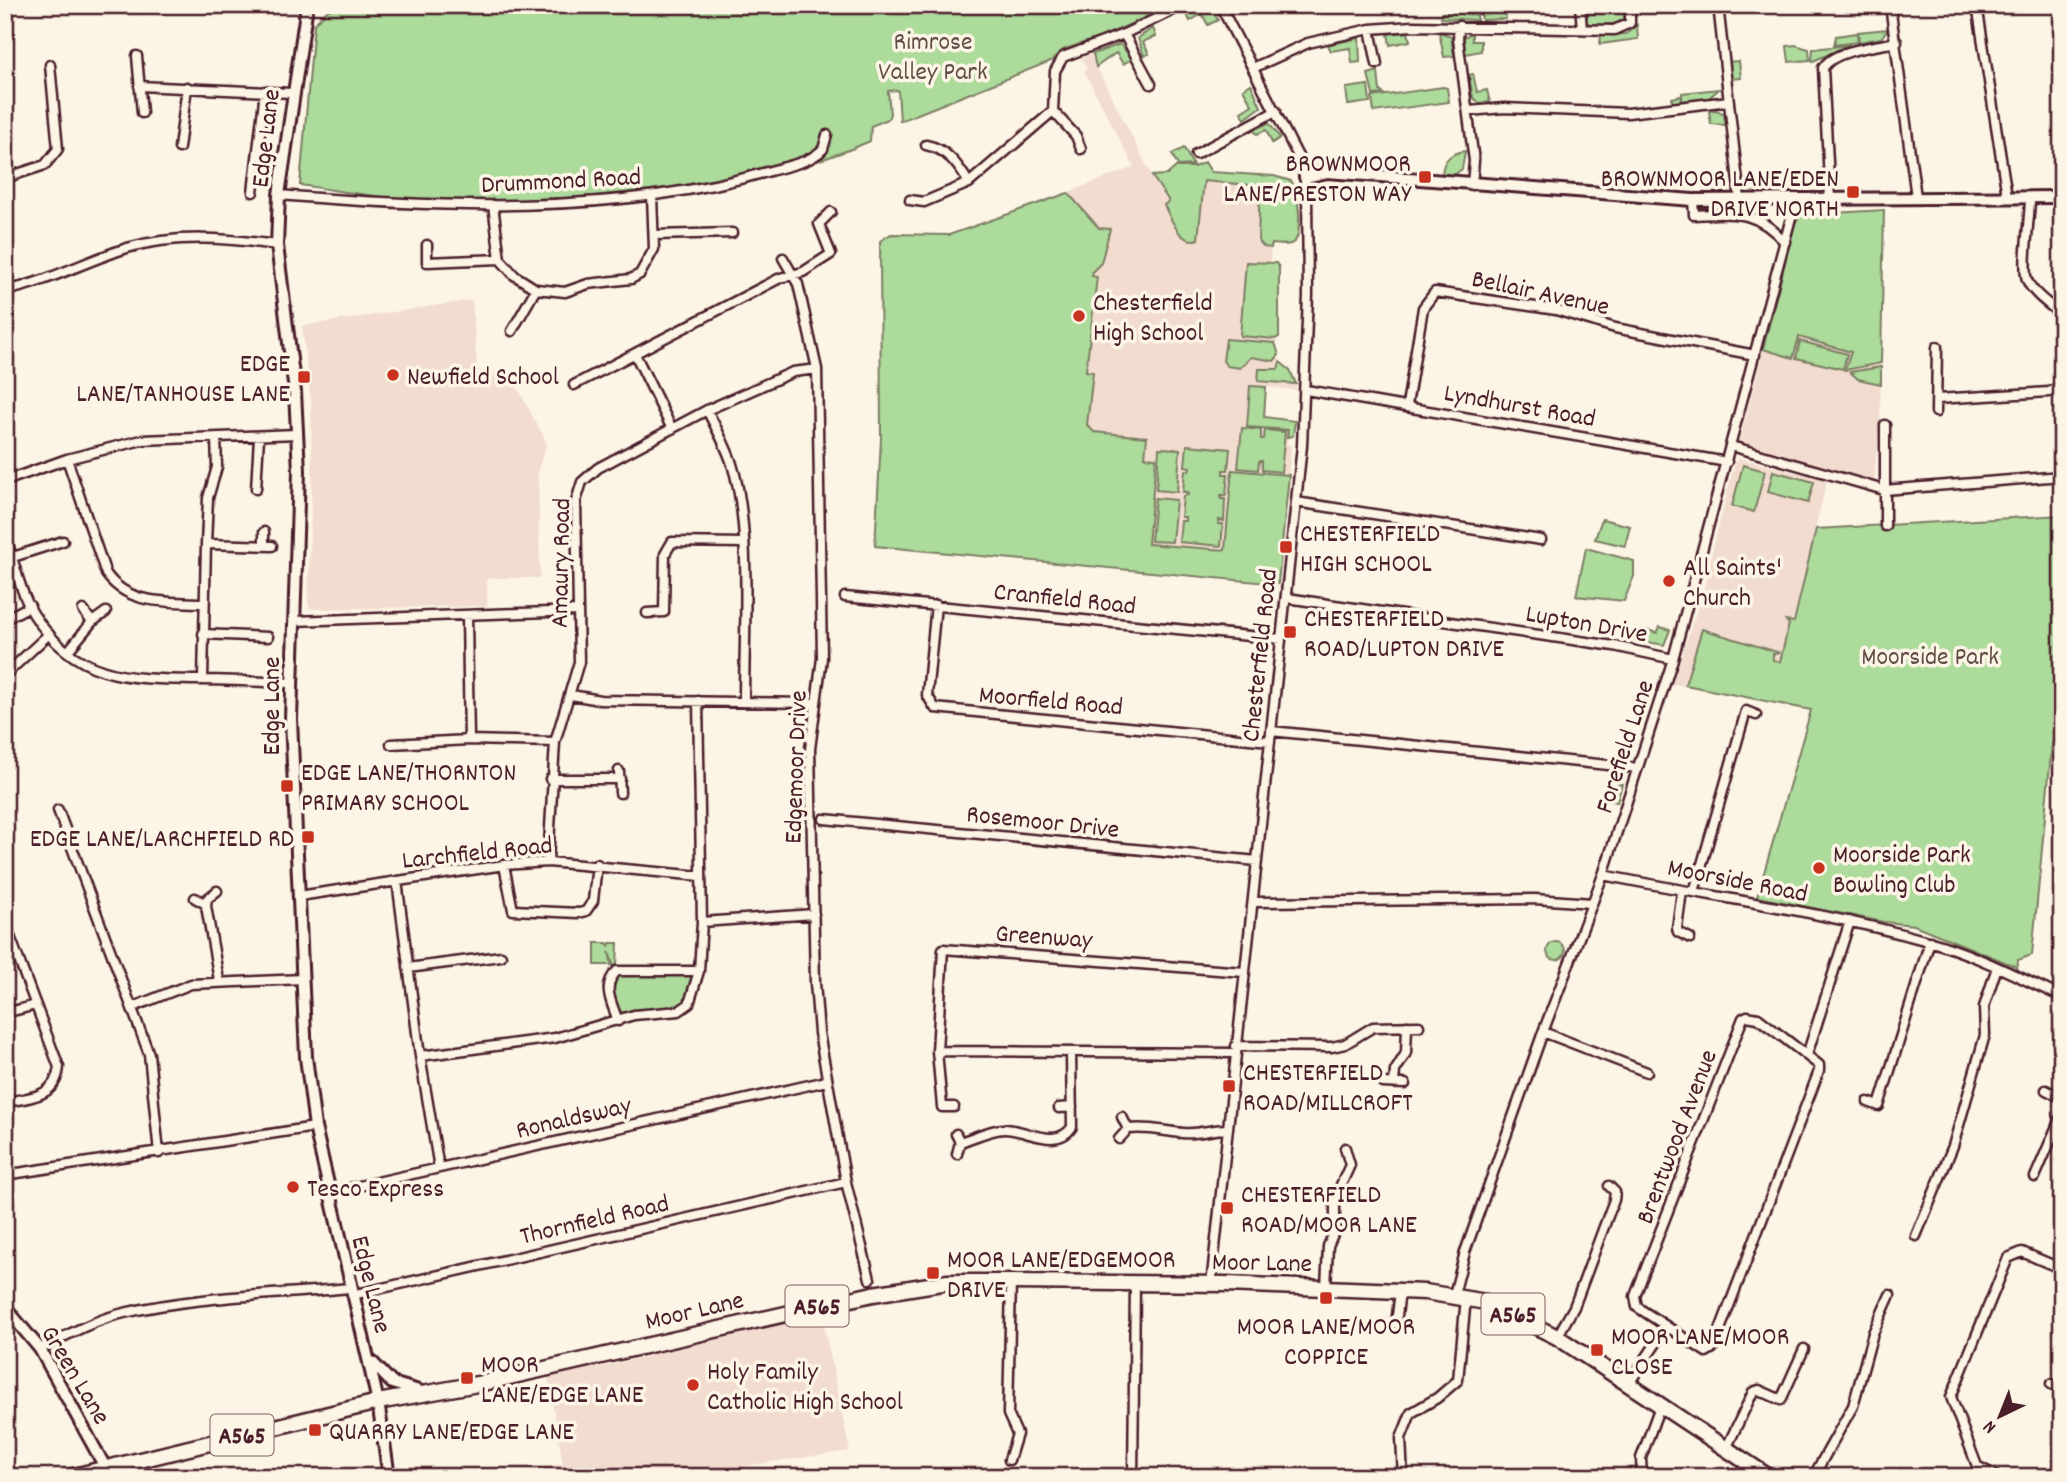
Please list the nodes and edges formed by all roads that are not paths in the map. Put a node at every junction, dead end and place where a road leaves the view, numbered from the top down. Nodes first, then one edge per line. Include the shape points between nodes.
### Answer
1 (307, 5) edge
2 (1184, 5) edge
3 (1220, 5) edge
4 (1580, 5) edge
5 (1630, 5) edge
6 (1718, 5) edge
7 (1890, 5) edge
8 (1977, 5) edge
9 (1460, 26) junction
10 (1370, 29) junction
11 (1582, 29) junction
12 (1124, 34) junction
13 (1897, 42) junction
14 (137, 56) dead end
15 (1377, 64) dead end
16 (50, 65) dead end
17 (1254, 68) junction
18 (1151, 84) dead end
19 (139, 86) junction
20 (187, 87) junction
21 (265, 91) junction
22 (292, 93) junction
23 (1729, 101) junction
24 (1053, 111) junction
25 (1276, 111) junction
26 (1469, 111) junction
27 (142, 113) dead end
28 (827, 135) dead end
29 (926, 145) dead end
30 (179, 148) dead end
31 (1081, 149) dead end
32 (1196, 154) dead end
33 (1305, 177) junction
34 (5, 178) edge
35 (969, 183) junction
36 (1472, 185) junction
37 (253, 192) dead end
38 (279, 195) junction
39 (652, 196) junction
40 (1916, 197) junction
41 (2007, 197) junction
42 (2062, 197) edge
43 (2030, 198) junction
44 (1796, 199) junction
45 (1829, 199) junction
46 (910, 200) dead end
47 (1693, 200) junction
48 (1740, 200) junction
49 (493, 205) junction
50 (831, 212) dead end
51 (733, 233) dead end
52 (654, 235) junction
53 (1785, 242) junction
54 (277, 245) junction
55 (427, 245) dead end
56 (783, 258) dead end
57 (500, 259) junction
58 (793, 275) junction
59 (536, 289) junction
60 (5, 291) edge
61 (2062, 315) edge
62 (512, 331) dead end
63 (1937, 347) dead end
64 (635, 354) junction
65 (1755, 355) junction
66 (817, 369) junction
67 (575, 385) dead end
68 (2062, 386) edge
69 (1306, 390) junction
70 (1937, 399) junction
71 (1407, 405) junction
72 (707, 410) junction
73 (1936, 412) dead end
74 (1885, 425) dead end
75 (672, 429) junction
76 (297, 435) junction
77 (259, 437) junction
78 (216, 438) junction
79 (1731, 446) junction
80 (67, 459) junction
81 (1727, 462) junction
82 (2062, 476) edge
83 (5, 481) edge
84 (256, 489) dead end
85 (1884, 489) junction
86 (1296, 502) junction
87 (1885, 526) dead end
88 (264, 532) dead end
89 (5, 535) edge
90 (1541, 540) dead end
91 (62, 541) dead end
92 (743, 543) junction
93 (206, 544) junction
94 (13, 557) junction
95 (845, 597) dead end
96 (1287, 598) junction
97 (203, 603) junction
98 (936, 605) junction
99 (30, 606) junction
100 (83, 610) dead end
101 (578, 611) junction
102 (106, 612) dead end
103 (647, 613) dead end
104 (467, 616) junction
105 (5, 619) edge
106 (294, 621) junction
107 (92, 622) junction
108 (49, 634) junction
109 (203, 634) junction
110 (268, 636) dead end
111 (1281, 639) junction
112 (68, 651) junction
113 (1673, 659) junction
114 (6, 674) edge
115 (203, 680) junction
116 (291, 683) junction
117 (571, 695) junction
118 (698, 701) junction
119 (744, 701) junction
120 (814, 703) junction
121 (1756, 715) dead end
122 (1271, 731) junction
123 (469, 740) junction
124 (1270, 741) junction
125 (555, 742) junction
126 (391, 744) dead end
127 (1638, 768) junction
128 (550, 779) junction
129 (620, 793) dead end
130 (58, 810) dead end
131 (824, 819) dead end
132 (1257, 861) junction
133 (548, 862) junction
134 (597, 864) junction
135 (504, 865) junction
136 (1603, 875) junction
137 (702, 876) junction
138 (397, 881) junction
139 (217, 891) dead end
140 (1682, 891) junction
141 (1694, 892) junction
142 (299, 896) junction
143 (194, 898) dead end
144 (1254, 902) junction
145 (1592, 903) junction
146 (206, 904) junction
147 (814, 915) junction
148 (1850, 921) junction
149 (702, 922) junction
150 (6, 927) edge
151 (1690, 938) dead end
152 (1930, 941) junction
153 (501, 956) dead end
154 (1997, 967) junction
155 (408, 968) junction
156 (699, 971) junction
157 (1244, 972) junction
158 (303, 979) junction
159 (219, 980) junction
160 (2062, 997) edge
161 (36, 1004) junction
162 (133, 1007) junction
163 (5, 1013) edge
164 (618, 1021) junction
165 (1407, 1026) junction
166 (1419, 1026) dead end
167 (1543, 1032) junction
168 (1235, 1050) junction
169 (937, 1052) junction
170 (1071, 1053) junction
171 (1807, 1055) junction
172 (420, 1056) junction
173 (1647, 1072) dead end
174 (827, 1081) junction
175 (1383, 1083) dead end
176 (1394, 1083) junction
177 (1405, 1084) dead end
178 (2046, 1090) dead end
179 (2062, 1098) edge
180 (6, 1102) edge
181 (1868, 1102) dead end
182 (954, 1107) dead end
183 (1072, 1107) junction
184 (1059, 1108) dead end
185 (2062, 1114) edge
186 (1122, 1117) dead end
187 (8, 1119) dead end
188 (315, 1127) junction
189 (1128, 1129) junction
190 (1227, 1129) junction
191 (1119, 1139) dead end
192 (1345, 1149) dead end
193 (159, 1153) junction
194 (957, 1154) dead end
195 (439, 1168) junction
196 (5, 1175) edge
197 (2035, 1177) dead end
198 (846, 1182) junction
199 (1609, 1186) dead end
200 (328, 1193) junction
201 (1916, 1236) dead end
202 (2062, 1269) edge
203 (870, 1279) dead end
204 (1011, 1282) junction
205 (1135, 1283) junction
206 (1211, 1285) junction
207 (1326, 1288) junction
208 (1400, 1291) junction
209 (351, 1292) junction
210 (1890, 1295) dead end
211 (1460, 1296) junction
212 (5, 1307) edge
213 (1396, 1324) dead end
214 (1667, 1327) junction
215 (1557, 1337) junction
216 (40, 1349) junction
217 (1804, 1349) dead end
218 (366, 1350) junction
219 (2051, 1384) dead end
220 (1628, 1385) junction
221 (2062, 1389) edge
222 (431, 1394) junction
223 (378, 1402) junction
224 (1660, 1406) junction
225 (1726, 1449) junction
226 (1010, 1460) dead end
227 (108, 1472) edge
228 (70, 1477) edge
229 (389, 1477) edge
230 (1133, 1477) edge
231 (1403, 1477) edge
232 (1642, 1477) edge
233 (1769, 1477) edge
234 (1813, 1477) edge
235 (1997, 1477) edge

1 - 22 street, Edge Lane
2 - 12 street
3 - 17 street, Chesterfield Road
4 - 11 street
5 - 11 street via 1630,23 1624,28
6 - 23 street
7 - 13 street
8 - 41 street
9 - 10 street
9 - 11 street
9 - 26 street
10 - 15 street
10 - 17 street via 1308,43
12 - 18 street
12 - 24 street via 1060,61 1055,71
13 - 40 street
13 - 45 street via 1855,50 1822,68
14 - 19 street
16 - 34 street via 58,149 45,165
17 - 25 street, Chesterfield Road
19 - 20 street
19 - 27 street
20 - 21 street
20 - 30 street
21 - 22 street
21 - 37 street
22 - 38 street, Edge Lane
23 - 26 street via 1628,113
23 - 48 street
24 - 31 street via 1067,122
24 - 35 street
25 - 32 street
25 - 33 street, Chesterfield Road
26 - 36 street
28 - 39 street, Drummond Road via 823,149 806,160 733,182
29 - 35 street via 948,154
33 - 36 street via 1327,172
33 - 69 street, Chesterfield Road
35 - 46 street via 924,202
36 - 47 street
38 - 49 street, Drummond Road via 378,204
38 - 54 street, Edge Lane
39 - 49 street, Drummond Road
39 - 52 street
40 - 41 street
40 - 45 street
41 - 43 street
42 - 43 street
43 - 61 street via 2028,281
44 - 45 street
44 - 48 street
44 - 53 street, Forefield Lane
47 - 48 street
47 - 53 street via 1694,215 1754,216
49 - 57 street
50 - 58 street via 819,224 831,254
51 - 52 street
52 - 59 street via 652,258 631,279 554,293
53 - 65 street, Forefield Lane
54 - 60 street via 201,239 155,242
54 - 76 street, Edge Lane
55 - 57 street via 428,262
56 - 58 street, Edgemoor Drive
57 - 59 street
58 - 64 street
58 - 66 street, Edgemoor Drive via 807,314
59 - 62 street
63 - 70 street
64 - 67 street
64 - 75 street
65 - 71 street, Bellair Avenue via 1615,328 1566,312 1435,292 1423,308
65 - 79 street, Forefield Lane
66 - 72 street, Amaury Road via 793,372
66 - 120 street, Edgemoor Drive via 822,658
68 - 70 street via 2049,392
69 - 71 street, Lyndhurst Road
69 - 86 street, Chesterfield Road
70 - 73 street
71 - 81 street, Lyndhurst Road
72 - 75 street, Amaury Road
72 - 92 street via 732,464
74 - 85 street
75 - 101 street, Amaury Road via 598,468 582,482 576,501
76 - 77 street
76 - 106 street, Edge Lane via 299,533
77 - 78 street
77 - 84 street
78 - 80 street via 142,440
78 - 93 street via 217,467 208,498
79 - 81 street, Forefield Lane
79 - 85 street
80 - 83 street
80 - 97 street via 106,574 115,586 143,599
81 - 113 street, Forefield Lane
82 - 85 street
85 - 87 street
86 - 90 street
86 - 96 street, Chesterfield Road
88 - 93 street via 268,545
89 - 94 street
91 - 94 street
92 - 103 street via 673,542 665,554 664,612
92 - 119 street
93 - 97 street
94 - 99 street
95 - 98 street, Cranfield Road
96 - 111 street, Chesterfield Road
96 - 113 street, Lupton Drive via 1614,646
97 - 109 street
98 - 111 street, Cranfield Road
98 - 124 street, Moorfield Road via 927,695 934,708
99 - 105 street
99 - 108 street
100 - 107 street
101 - 104 street
101 - 117 street, Amaury Road via 579,662
102 - 107 street
104 - 106 street
104 - 123 street
106 - 116 street, Edge Lane
107 - 112 street
108 - 112 street
108 - 114 street
109 - 110 street via 258,632
109 - 115 street
111 - 122 street, Chesterfield Road
112 - 115 street via 105,673 132,679
113 - 127 street, Forefield Lane
115 - 116 street
116 - 142 street, Edge Lane
117 - 118 street via 600,700
117 - 125 street, Amaury Road
118 - 119 street
118 - 137 street
119 - 120 street
120 - 147 street, Edgemoor Drive via 810,749
121 - 141 street via 1746,712
122 - 124 street, Chesterfield Road
122 - 127 street
123 - 125 street
123 - 126 street
124 - 132 street, Chesterfield Road
125 - 128 street, Amaury Road
127 - 136 street, Forefield Lane
128 - 129 street via 619,775
128 - 133 street, Amaury Road
130 - 162 street
131 - 132 street, Rosemoor Drive
132 - 144 street, Chesterfield Road
133 - 134 street, Larchfield Road
133 - 135 street, Larchfield Road
134 - 135 street via 593,901 579,913 513,911
134 - 137 street, Larchfield Road
135 - 138 street, Larchfield Road
136 - 140 street, Moorside Road
136 - 145 street, Forefield Lane
137 - 149 street
138 - 142 street, Larchfield Road
138 - 155 street
139 - 146 street
140 - 141 street, Moorside Road
140 - 151 street via 1676,928
141 - 148 street, Moorside Road
142 - 158 street, Edge Lane
143 - 146 street
144 - 145 street via 1535,899
144 - 157 street, Chesterfield Road
145 - 167 street, Forefield Lane
146 - 159 street
147 - 149 street
147 - 174 street, Edgemoor Drive via 815,983
148 - 152 street, Moorside Road
148 - 171 street
149 - 156 street
150 - 161 street
152 - 154 street, Moorside Road
152 - 181 street via 1879,1106
153 - 155 street
154 - 160 street, Moorside Road
154 - 201 street via 1984,1007 1985,1035 1954,1146
155 - 172 street
156 - 164 street via 694,996 684,1009
156 - 164 street via 617,971 608,989
157 - 168 street, Chesterfield Road
157 - 169 street, Greenway via 943,949
158 - 159 street
158 - 188 street, Edge Lane
159 - 162 street via 191,984
161 - 163 street
161 - 180 street via 59,1067 58,1078 51,1090 34,1098
162 - 193 street via 149,1055
164 - 172 street via 528,1043
165 - 166 street
165 - 168 street via 1373,1027 1332,1047
165 - 176 street via 1406,1053 1395,1071
167 - 173 street
167 - 211 street, Forefield Lane via 1465,1252
168 - 170 street
168 - 190 street, Chesterfield Road
169 - 170 street
169 - 182 street via 942,1107
170 - 183 street
171 - 214 street via 1819,1065 1819,1071 1713,1348 1706,1353
171 - 214 street, Brentwood Avenue via 1758,1018 1743,1018 1635,1296 1637,1307
172 - 195 street
174 - 195 street, Ronaldsway
174 - 198 street, Edgemoor Drive
175 - 176 street
176 - 177 street
178 - 179 street
180 - 187 street
183 - 184 street
183 - 194 street via 1072,1127 1062,1136 1037,1137 1003,1129 958,1138
185 - 197 street
186 - 189 street
188 - 193 street
188 - 200 street, Edge Lane
189 - 190 street via 1153,1127 1187,1133
189 - 191 street
190 - 206 street, Chesterfield Road
192 - 207 street via 1350,1165 1335,1198
193 - 196 street
195 - 200 street, Ronaldsway
198 - 203 street, Edgemoor Drive
198 - 209 street, Thornfield Road
199 - 215 street via 1615,1192 1611,1210 1574,1307
200 - 209 street, Edge Lane
202 - 235 street via 2022,1252 2008,1258 1951,1397 1977,1466
204 - 205 highway, Moor Lane / A565
204 - 222 highway, Moor Lane / A565 via 948,1282 873,1294
204 - 226 street via 1009,1414 1017,1434
205 - 206 highway, Moor Lane / A565
205 - 230 street
206 - 207 highway, Moor Lane / A565
207 - 208 highway, Moor Lane / A565
208 - 211 highway, Moor Lane / A565
208 - 213 street
209 - 216 street, Thornfield Road via 147,1308 96,1322
209 - 218 street, Edge Lane
210 - 234 street via 1873,1333 1853,1406
211 - 215 highway, Moor Lane / A565 via 1510,1312
211 - 231 street, Forefield Lane via 1458,1380 1411,1413 1401,1438
212 - 216 street, Green Lane
214 - 220 street
215 - 220 highway, Moor Lane / A565
216 - 227 street, Green Lane
217 - 225 street via 1781,1400 1759,1390 1753,1392
218 - 222 street via 392,1383
218 - 223 street, Edge Lane
219 - 221 street
220 - 224 highway, Moor Lane / A565
222 - 223 highway, Moor Lane / A565
223 - 227 highway, A565
223 - 229 street, Edge Lane
224 - 225 highway, Moor Lane / A565
224 - 232 street via 1641,1458
225 - 233 highway, Moor Lane / A565
227 - 228 highway, A565

